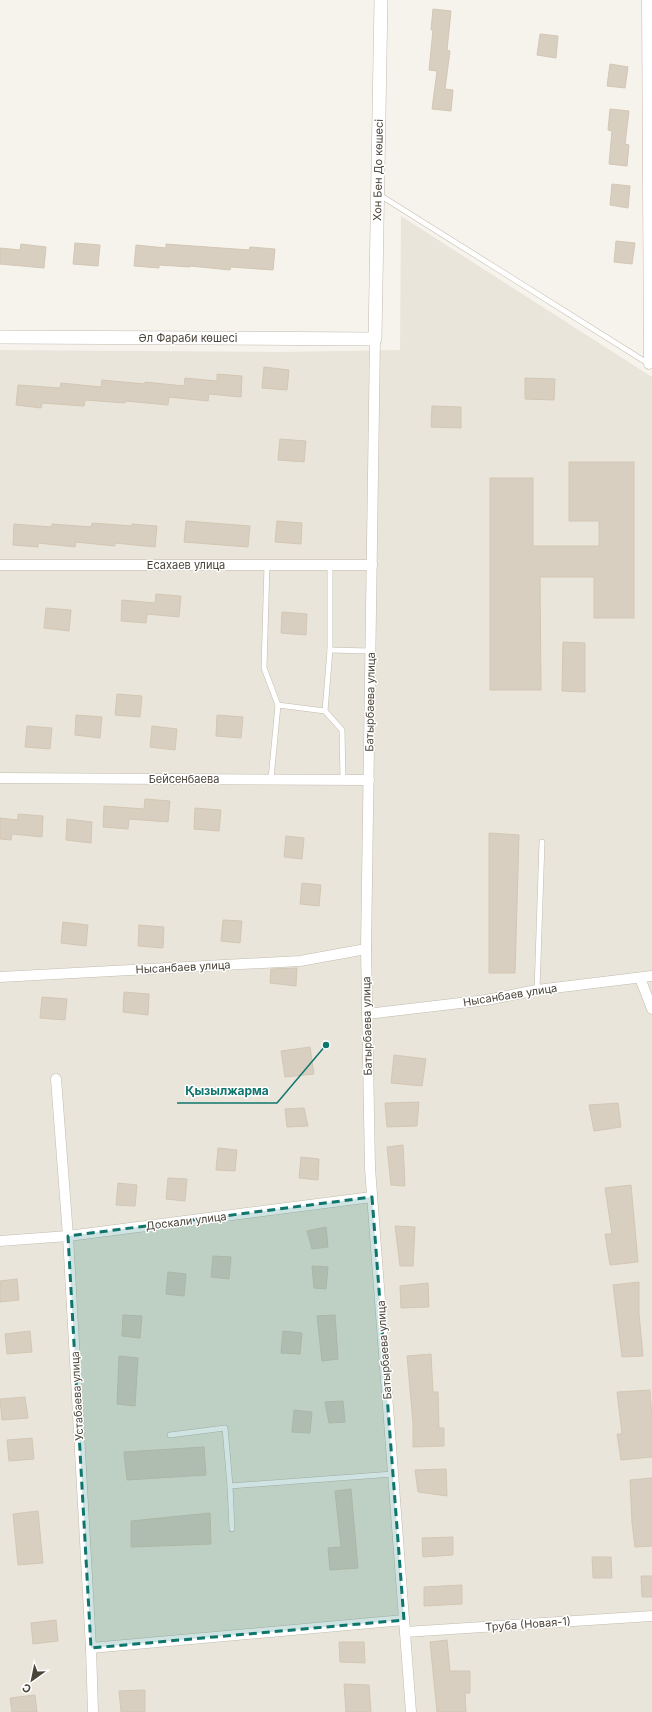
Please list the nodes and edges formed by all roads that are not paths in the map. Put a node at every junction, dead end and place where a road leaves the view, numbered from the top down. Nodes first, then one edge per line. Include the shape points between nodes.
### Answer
1 (381, 0) edge
2 (647, 0) edge
3 (378, 194) junction
4 (0, 337) edge
5 (375, 339) junction
6 (650, 365) edge
7 (0, 565) edge
8 (266, 565) junction
9 (330, 565) junction
10 (372, 565) junction
11 (330, 650) junction
12 (370, 651) junction
13 (278, 705) junction
14 (325, 711) junction
15 (0, 778) edge
16 (271, 779) junction
17 (344, 780) junction
18 (369, 780) junction
19 (542, 842) dead end
20 (366, 949) junction
21 (652, 976) edge
22 (0, 977) edge
23 (640, 978) junction
24 (537, 990) junction
25 (652, 1009) edge
26 (367, 1014) junction
27 (56, 1079) dead end
28 (372, 1197) junction
29 (68, 1236) junction
30 (0, 1240) edge
31 (170, 1435) dead end
32 (393, 1474) junction
33 (230, 1486) junction
34 (232, 1529) dead end
35 (652, 1616) edge
36 (404, 1620) junction
37 (405, 1632) junction
38 (91, 1648) junction
39 (93, 1712) edge
40 (411, 1712) edge

1 - 3 street, Хон Бен До көшесі
2 - 6 street
3 - 5 street, Хон Бен До көшесі
3 - 6 lane
4 - 5 street, Әл Фараби көшесі
5 - 10 street, Батырбаева улица
7 - 8 street, Есахаев улица
8 - 9 street, Есахаев улица
8 - 13 lane via 264,668
9 - 10 street, Есахаев улица
9 - 11 lane
10 - 12 street, Батырбаева улица
11 - 12 lane
11 - 14 lane
12 - 18 street, Батырбаева улица
13 - 14 lane
13 - 16 lane
14 - 17 lane via 342,730
15 - 16 street, Бейсенбаева
16 - 17 street, Бейсенбаева
17 - 18 street, Бейсенбаева
18 - 20 street, Батырбаева улица
19 - 24 lane
20 - 22 street, Нысанбаев улица via 300,960
20 - 26 street, Батырбаева улица
21 - 23 street, Нысанбаев улица
23 - 24 street, Нысанбаев улица
23 - 25 street
24 - 26 street, Нысанбаев улица via 486,1000
26 - 28 street, Батырбаева улица
27 - 29 street, Устабаева улица
28 - 29 street, Доскали улица
28 - 32 street, Батырбаева улица
29 - 30 street, Доскали улица
29 - 38 street, Устабаева улица
31 - 33 lane via 225,1428
32 - 33 lane
32 - 36 street, Батырбаева улица
33 - 34 lane
35 - 37 street, Труба (Новая-1)
36 - 37 street, Батырбаева улица
36 - 38 street
37 - 40 street, Батырбаева улица
38 - 39 street, Устабаева улица

